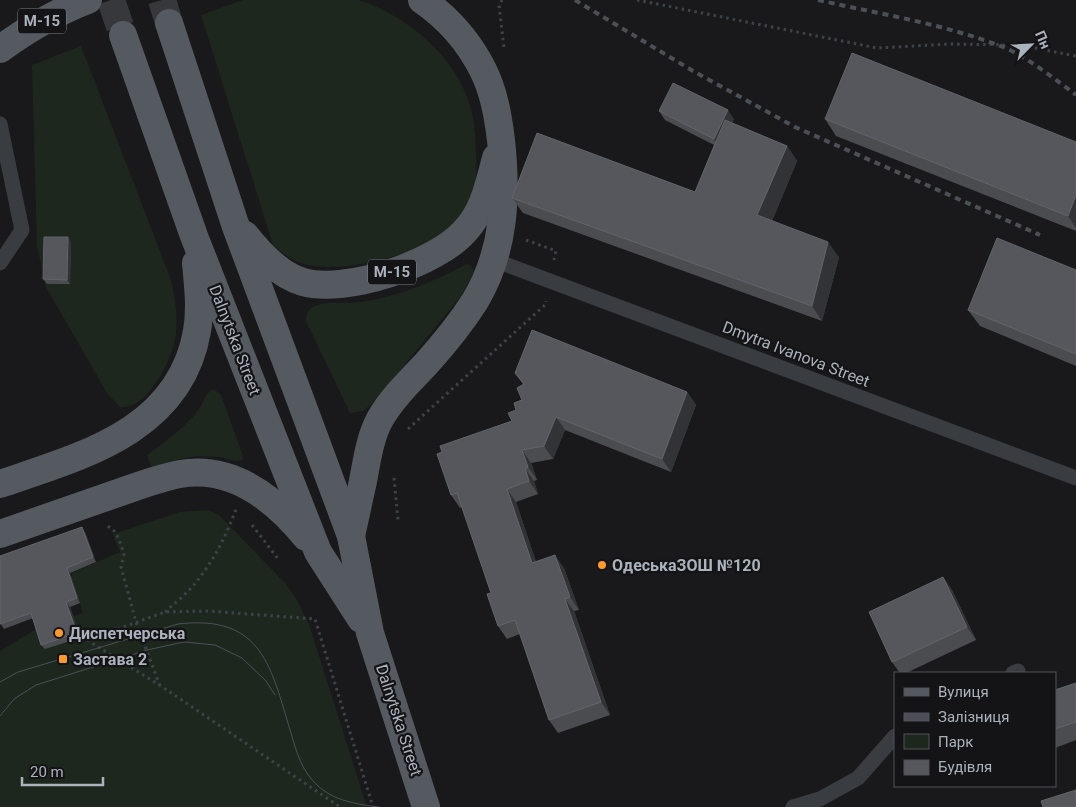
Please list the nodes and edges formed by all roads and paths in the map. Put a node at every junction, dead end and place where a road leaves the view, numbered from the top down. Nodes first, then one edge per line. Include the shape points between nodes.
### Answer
1 (88, 0) edge
2 (422, 0) edge
3 (637, 0) edge
4 (169, 23) tunnel mouth
5 (123, 35) tunnel mouth
6 (0, 49) edge
7 (1076, 56) edge
8 (0, 124) edge
9 (501, 143) junction
10 (235, 224) junction
11 (194, 236) junction
12 (520, 238) dead end
13 (556, 251) dead end
14 (494, 260) junction
15 (0, 263) edge
16 (546, 304) dead end
17 (404, 433) dead end
18 (393, 475) dead end
19 (1072, 477) edge
20 (0, 484) edge
21 (1076, 491) edge
22 (232, 504) dead end
23 (237, 506) junction
24 (242, 512) dead end
25 (114, 520) dead end
26 (398, 520) dead end
27 (252, 524) dead end
28 (0, 534) edge
29 (351, 536) junction
30 (318, 552) junction
31 (279, 560) dead end
32 (165, 612) junction
33 (136, 622) junction
34 (370, 633) junction
35 (161, 686) junction
36 (894, 737) edge
37 (340, 807) edge
38 (373, 807) edge
39 (426, 807) edge
40 (793, 807) edge

1 - 6 main road, М-15 via 30,28
2 - 9 main road, М-15 via 454,28 484,71 496,108
3 - 7 path via 877,48 1019,45
4 - 10 main road, Dalnytska Street / М-15
5 - 11 main road, Dalnytska Street
8 - 15 lane via 22,230
9 - 10 main road, М-15 via 480,211 466,231 450,246 429,258 375,278 325,285 303,282 282,272
9 - 14 main road via 505,198
10 - 29 main road, Dalnytska Street
11 - 20 main road via 198,331 188,366 166,400 139,425 104,445
11 - 30 main road, Dalnytska Street
12 - 13 path
14 - 19 lane, Dmytra Ivanova Street
14 - 29 main road via 487,279 457,328 380,419 370,448
16 - 17 path
18 - 26 path
19 - 21 lane, Dmytra Ivanova Street
22 - 23 path
23 - 24 path
23 - 32 path via 228,531 212,558 191,588
25 - 33 path via 105,524 114,531 124,554 121,567
27 - 31 path
28 - 30 main road via 153,482 199,472 238,480 260,492 290,518
29 - 34 main road, Dalnytska Street
30 - 34 main road, Dalnytska Street
32 - 33 path
32 - 38 path via 208,611 315,619
33 - 35 path
33 - 35 path via 87,640
34 - 39 main road, Dalnytska Street
35 - 37 path
36 - 40 lane via 858,778 820,799

